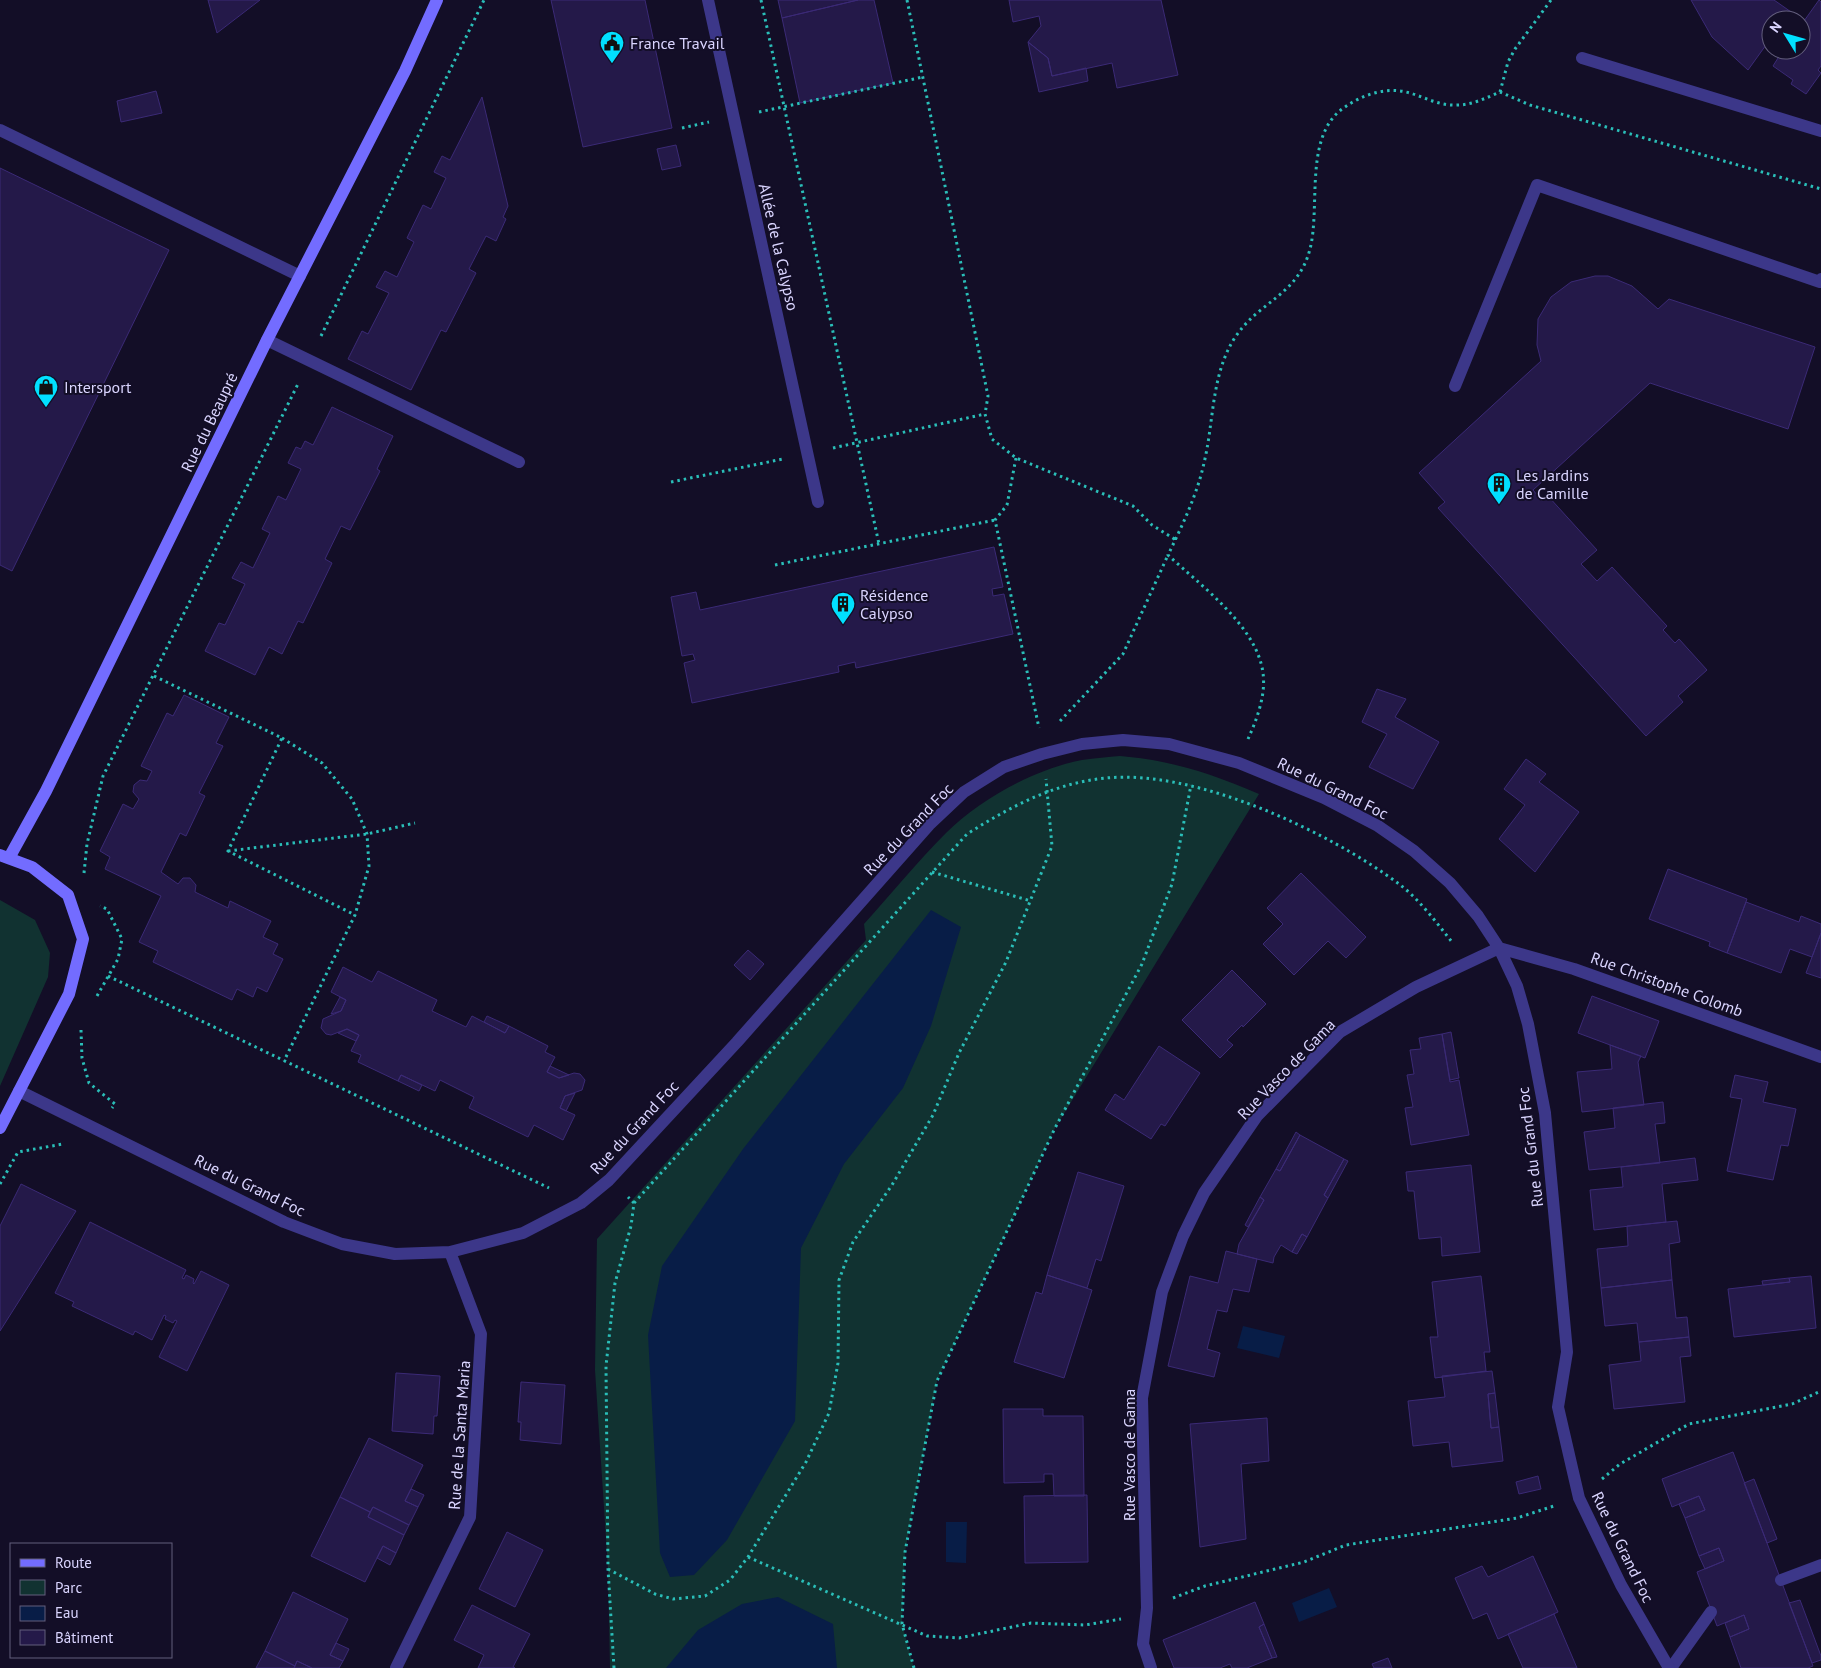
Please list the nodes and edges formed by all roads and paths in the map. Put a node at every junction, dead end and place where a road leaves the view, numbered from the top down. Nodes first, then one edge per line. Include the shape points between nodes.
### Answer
1 (437, 0) edge
2 (484, 0) edge
3 (708, 0) edge
4 (761, 0) edge
5 (907, 0) edge
6 (1551, 0) edge
7 (1582, 58) dead end
8 (922, 77) junction
9 (1500, 92) junction
10 (785, 106) junction
11 (735, 117) junction
12 (682, 128) dead end
13 (0, 130) edge
14 (1821, 131) edge
15 (1821, 189) edge
16 (300, 276) junction
17 (1821, 279) edge
18 (267, 340) junction
19 (309, 362) junction
20 (1455, 386) dead end
21 (1016, 458) junction
22 (519, 462) dead end
23 (818, 502) dead end
24 (995, 520) junction
25 (1176, 540) junction
26 (879, 544) junction
27 (1168, 555) junction
28 (776, 565) dead end
29 (154, 676) junction
30 (1258, 716) dead end
31 (1057, 724) dead end
32 (1048, 727) dead end
33 (1039, 729) junction
34 (282, 738) junction
35 (1042, 754) junction
36 (1191, 785) junction
37 (1048, 790) junction
38 (415, 823) dead end
39 (367, 834) junction
40 (228, 851) junction
41 (5, 857) edge
42 (932, 872) junction
43 (86, 879) dead end
44 (92, 901) dead end
45 (1031, 901) junction
46 (355, 915) junction
47 (1500, 948) junction
48 (1468, 963) junction
49 (108, 976) junction
50 (94, 1001) dead end
51 (81, 1026) dead end
52 (1821, 1057) edge
53 (284, 1061) junction
54 (19, 1091) junction
55 (0, 1128) edge
56 (102, 1130) junction
57 (69, 1143) dead end
58 (609, 1180) junction
59 (0, 1184) edge
60 (581, 1203) junction
61 (634, 1203) junction
62 (450, 1252) junction
63 (1821, 1390) edge
64 (1579, 1498) junction
65 (748, 1557) junction
66 (1821, 1565) edge
67 (608, 1569) junction
68 (1781, 1580) dead end
69 (1147, 1608) junction
70 (1712, 1612) dead end
71 (902, 1624) junction
72 (396, 1668) edge
73 (614, 1668) edge
74 (914, 1668) edge
75 (1151, 1668) edge
76 (1670, 1668) edge

1 - 16 street, Rue du Beaupré via 405,71
2 - 19 path
3 - 11 street, Allée de la Calypso
4 - 10 path
5 - 8 path
6 - 9 path via 1515,49
7 - 14 street
8 - 10 path
8 - 21 path via 988,396 985,414 992,438
9 - 15 path via 1530,105
9 - 25 path via 1457,105 1433,102 1407,92 1386,91 1342,108 1328,125 1318,154 1314,227 1306,266 1295,282 1251,318 1233,341 1217,384 1201,476
10 - 11 path
10 - 26 path
11 - 12 path
11 - 23 street, Allée de la Calypso
13 - 16 street
16 - 18 street, Rue du Beaupré
17 - 20 street via 1820,282 1537,185
18 - 19 street
18 - 41 street, Rue du Beaupré via 46,791
19 - 22 street
19 - 29 path
21 - 24 path via 1007,505
21 - 25 path via 1134,506 1152,525
24 - 26 path
24 - 33 path
25 - 27 path
26 - 28 path
27 - 30 path via 1242,626 1255,649 1263,672
27 - 31 path via 1122,654
29 - 34 path
29 - 43 path via 103,776 87,844
32 - 33 path
33 - 35 path
34 - 39 path via 322,763 352,800
34 - 40 path
35 - 37 path
35 - 47 street, Rue du Grand Foc via 1082,744 1123,740 1169,744 1239,763 1279,778 1378,826 1414,851 1450,883
35 - 58 street, Rue du Grand Foc via 1004,767 964,792 928,826 737,1042
36 - 37 path via 1151,778 1105,778
36 - 48 path via 1276,815 1361,857 1400,885 1432,917
36 - 71 path via 1172,884 1142,964 1054,1130 937,1381 905,1552
37 - 42 path via 1005,810 967,834
37 - 45 path via 1052,846
38 - 39 path
39 - 40 path
39 - 46 path via 369,866
40 - 46 path
41 - 54 street via 32,867 68,895 83,939 69,994
42 - 45 path
42 - 61 path
44 - 49 path via 106,909 122,939 118,959
45 - 65 path via 1006,962 958,1053 934,1115 853,1242 839,1280 838,1363 829,1413 806,1462
46 - 53 path
47 - 48 street, Rue Vasco de Gama
47 - 52 street, Rue Christophe Colomb via 1574,969
47 - 64 street, Rue du Grand Foc via 1528,1024 1545,1113 1567,1352 1558,1407
48 - 69 street, Rue Vasco de Gama via 1416,986 1340,1032 1257,1116 1204,1193 1183,1236 1162,1292 1142,1398
49 - 50 path
49 - 53 path
51 - 56 path via 82,1058 89,1083 114,1104
53 - 60 path
54 - 55 street
54 - 56 street, Rue du Grand Foc
56 - 62 street, Rue du Grand Foc via 284,1222 342,1244 395,1254
57 - 59 path via 18,1152
58 - 60 street, Rue du Grand Foc
58 - 61 path
60 - 62 street, Rue du Grand Foc via 523,1234
61 - 67 path via 615,1283 606,1366
62 - 72 street, Rue de la Santa Maria via 481,1334 470,1518
63 - 64 path via 1792,1404 1689,1424 1620,1464
64 - 69 path via 1517,1518 1346,1545 1304,1562 1205,1586
64 - 76 street, Rue du Grand Foc via 1621,1585
65 - 67 path via 730,1580 705,1596 673,1599 655,1594
65 - 71 path
66 - 68 street
67 - 73 path
69 - 71 path via 1126,1618 1085,1625 1031,1624 958,1638 927,1636
69 - 75 street, Rue Vasco de Gama via 1143,1644
70 - 76 street
71 - 74 path

